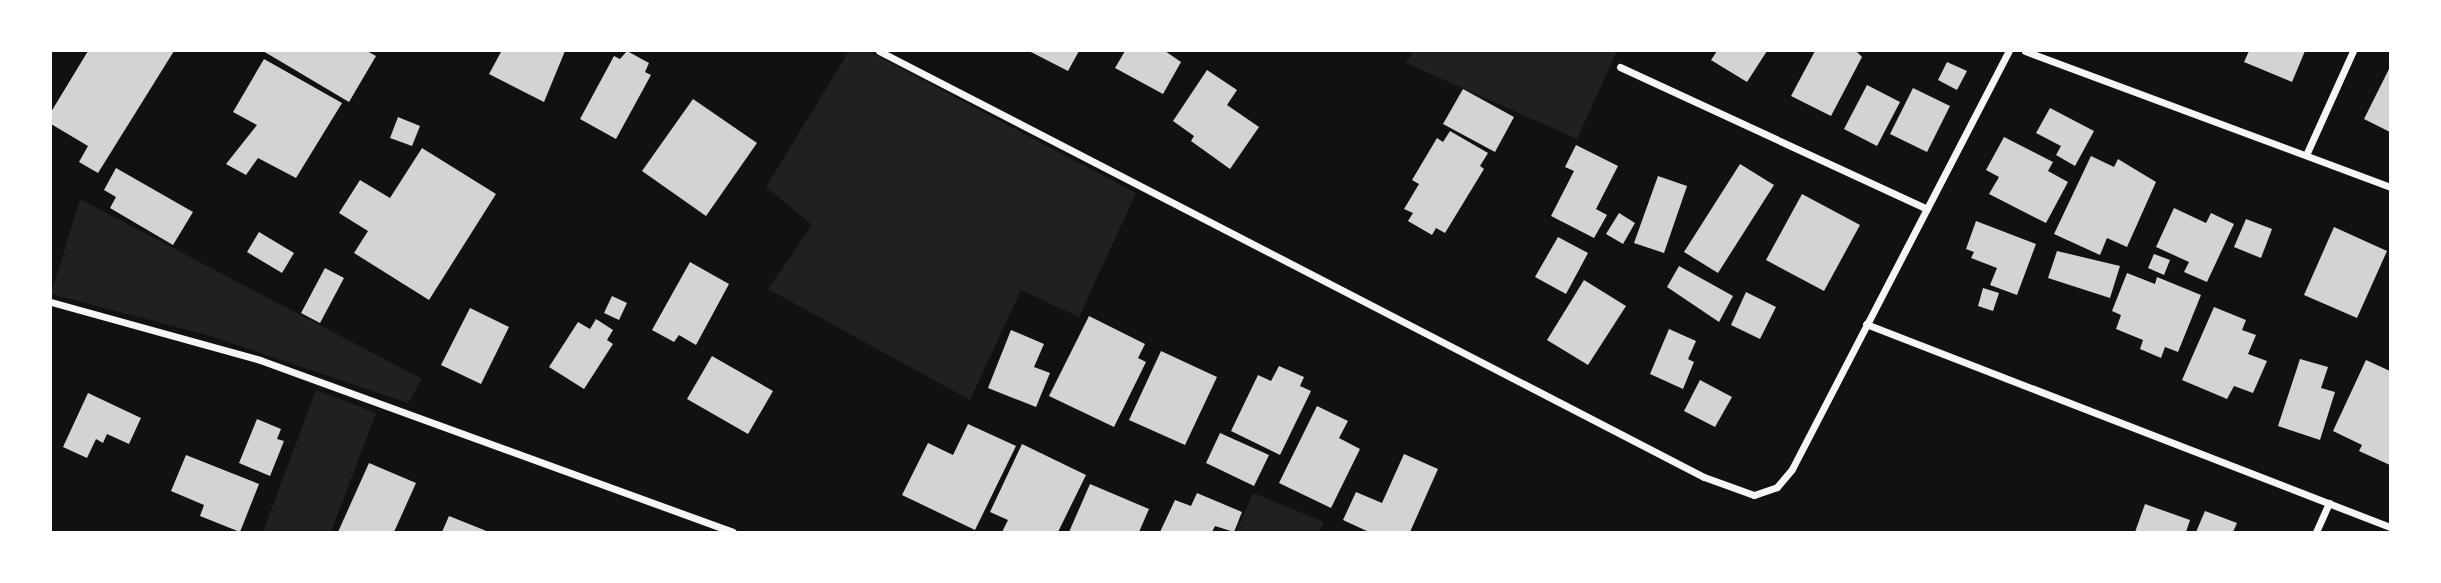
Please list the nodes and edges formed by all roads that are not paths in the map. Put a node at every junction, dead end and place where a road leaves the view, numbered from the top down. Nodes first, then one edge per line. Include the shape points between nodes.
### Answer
1 (878, 51) edge
2 (2009, 51) edge
3 (2025, 51) edge
4 (2353, 51) edge
5 (1620, 67) dead end
6 (2306, 155) junction
7 (2390, 187) edge
8 (1927, 209) junction
9 (51, 302) edge
10 (1866, 324) junction
11 (2329, 503) junction
12 (2390, 527) edge
13 (733, 532) edge
14 (2316, 532) edge

1 - 10 street via 1704,477 1755,495 1777,487 1792,469
2 - 8 street
3 - 6 street
4 - 6 street
5 - 8 street
6 - 7 street
8 - 10 street
9 - 13 street via 260,360
10 - 11 street
11 - 12 street
11 - 14 street

